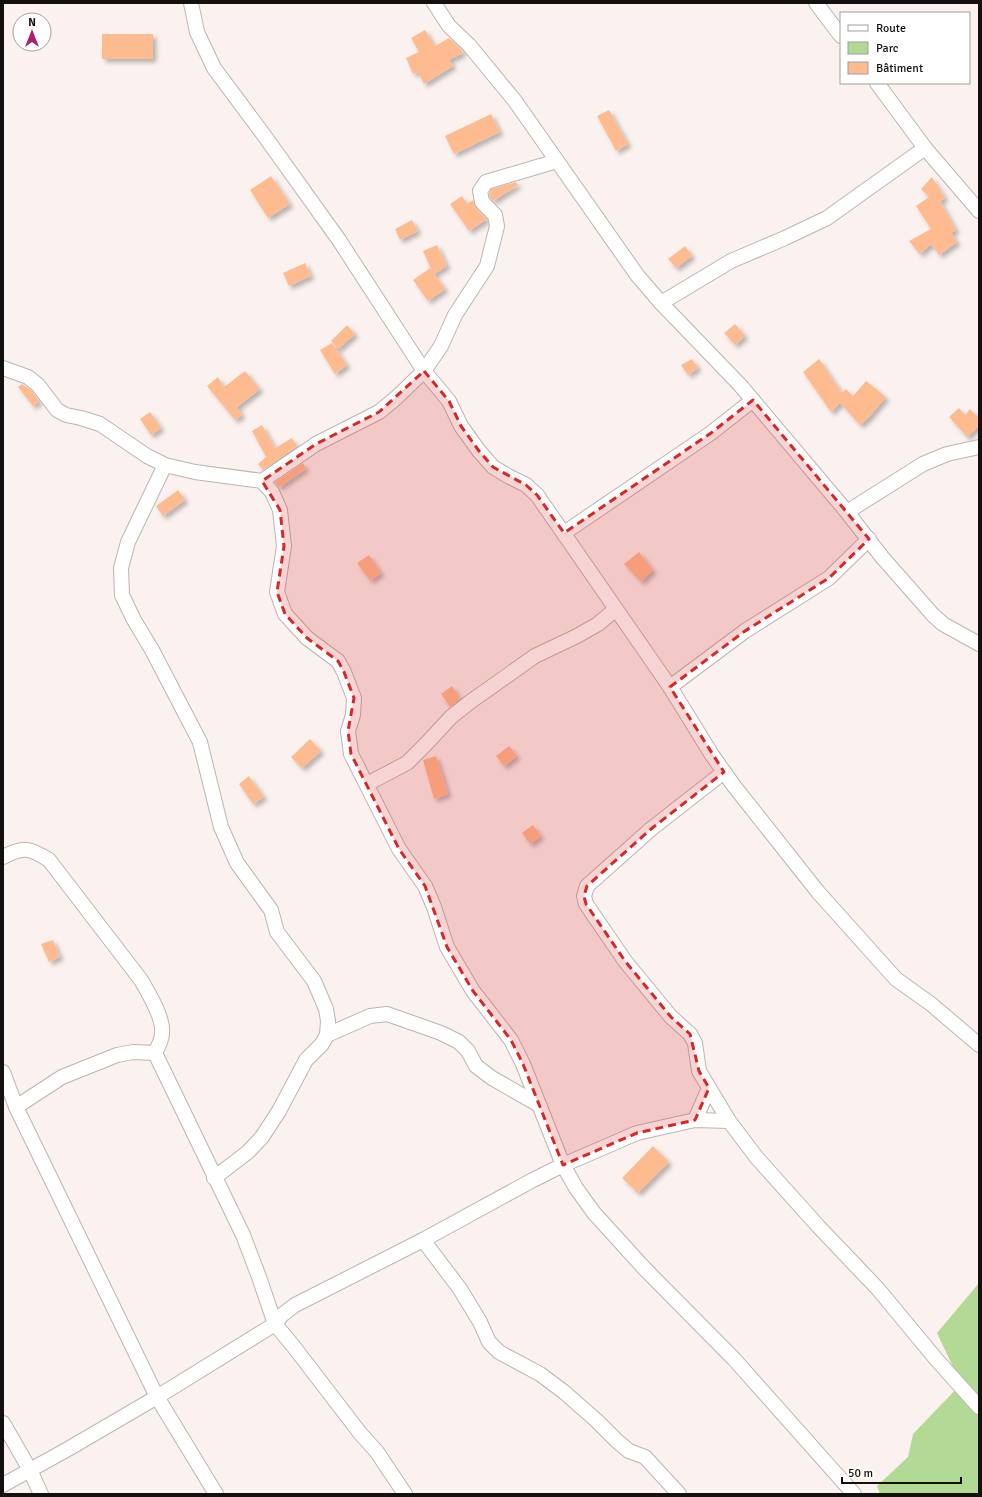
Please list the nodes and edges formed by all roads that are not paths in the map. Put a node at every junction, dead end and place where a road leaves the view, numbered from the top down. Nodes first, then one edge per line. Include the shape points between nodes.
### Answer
1 (191, 3) edge
2 (434, 3) edge
3 (816, 3) edge
4 (840, 35) edge
5 (878, 84) edge
6 (925, 148) junction
7 (557, 161) junction
8 (979, 211) edge
9 (661, 303) junction
10 (3, 368) edge
11 (424, 371) junction
12 (753, 400) junction
13 (979, 447) edge
14 (165, 465) junction
15 (262, 481) junction
16 (847, 512) junction
17 (564, 533) junction
18 (869, 539) junction
19 (616, 609) junction
20 (979, 644) edge
21 (670, 687) junction
22 (724, 772) junction
23 (367, 784) junction
24 (3, 857) edge
25 (327, 1035) junction
26 (979, 1045) edge
27 (154, 1053) junction
28 (3, 1072) edge
29 (710, 1088) junction
30 (539, 1104) junction
31 (16, 1107) junction
32 (696, 1120) junction
33 (729, 1121) junction
34 (562, 1165) junction
35 (214, 1178) junction
36 (423, 1240) junction
37 (275, 1324) junction
38 (157, 1397) junction
39 (979, 1406) edge
40 (3, 1423) edge
41 (30, 1470) junction
42 (3, 1485) edge
43 (41, 1494) edge
44 (216, 1494) edge
45 (405, 1494) edge
46 (680, 1494) edge
47 (854, 1494) edge

1 - 11 street via 196,32 214,68 340,240
2 - 7 street via 449,26 469,45 515,101
3 - 4 street
5 - 6 street
6 - 8 street
6 - 9 street via 826,218 731,261
7 - 9 street via 637,275
7 - 11 street via 486,182 480,191 482,202 495,215 497,226 487,266 455,315 441,346
9 - 12 street
10 - 14 street via 28,377 38,385 57,410 100,424
11 - 15 street via 379,412 316,444
11 - 17 street via 449,401 461,426 479,451 493,467 526,485 537,495
12 - 16 street
12 - 17 street via 711,433
13 - 16 street via 947,454 923,464
14 - 15 street via 195,472
14 - 25 street via 128,542 121,568 122,595 200,742 221,827 237,863 271,910 277,932 314,981 326,1009
15 - 23 street via 272,492 280,510 284,546 277,592 284,614 307,638 338,661 344,672 354,698 353,715 348,731 351,754
16 - 18 street
17 - 19 street
18 - 20 street via 933,615 943,624
18 - 21 street via 829,578 745,632
19 - 21 street
19 - 23 street via 598,624 535,656 451,717 407,763
21 - 22 street
22 - 26 street via 818,892 896,979 931,1004
22 - 29 street via 651,829 587,886 584,896 586,904 625,960 671,1017 690,1034 695,1043 699,1071
23 - 30 street via 399,848 425,886 447,947 473,991 511,1040
24 - 27 street via 16,850 33,850 54,866 149,993 163,1031 161,1042
25 - 30 street via 370,1016 387,1014 459,1042 468,1051 476,1066 492,1078
25 - 35 street via 306,1060 262,1137 248,1152
27 - 31 street via 133,1052 117,1055 62,1078
27 - 35 street
28 - 31 street
29 - 32 street
29 - 33 street
30 - 34 street
31 - 38 street
32 - 33 street
32 - 34 street via 637,1133
33 - 39 street via 757,1158 878,1289
34 - 36 street
34 - 47 street via 594,1212 644,1268 734,1359
35 - 37 street via 243,1235
36 - 37 street via 295,1305 282,1314
36 - 46 street via 460,1289 489,1342 499,1352 540,1374 564,1392 629,1451 645,1457
37 - 38 street
37 - 45 street via 377,1452
38 - 41 street
38 - 44 street
40 - 41 street
41 - 42 street
41 - 43 street

